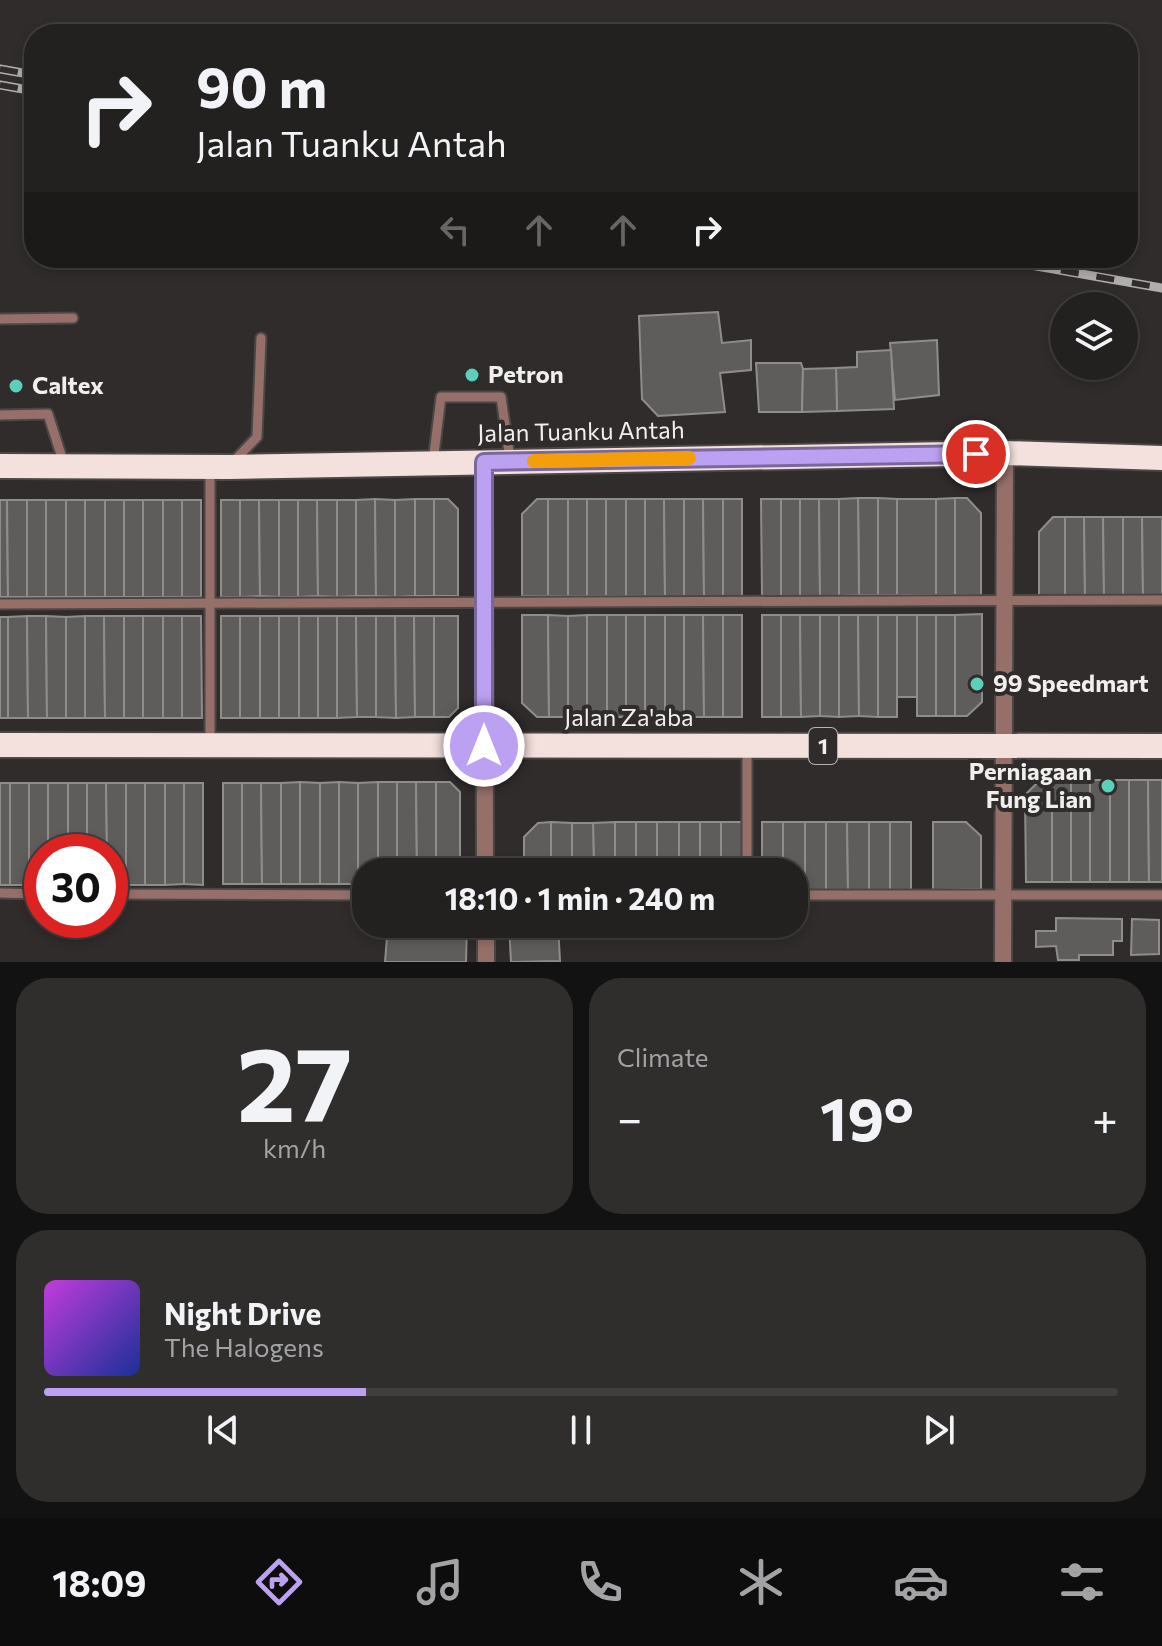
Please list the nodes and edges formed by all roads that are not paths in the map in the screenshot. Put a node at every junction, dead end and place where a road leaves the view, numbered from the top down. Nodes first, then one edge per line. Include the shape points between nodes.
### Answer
1 (73, 318) dead end
2 (0, 319) edge
3 (261, 338) dead end
4 (0, 415) edge
5 (1005, 453) junction
6 (1162, 458) edge
7 (511, 461) junction
8 (433, 462) junction
9 (484, 462) junction
10 (64, 465) junction
11 (0, 466) edge
12 (220, 467) junction
13 (1004, 599) junction
14 (1162, 600) edge
15 (0, 604) edge
16 (210, 604) junction
17 (483, 604) junction
18 (0, 745) edge
19 (210, 745) junction
20 (484, 746) junction
21 (747, 746) junction
22 (1003, 746) junction
23 (1162, 746) edge
24 (485, 858) edge
25 (747, 858) edge
26 (0, 893) edge
27 (24, 894) edge
28 (128, 894) edge
29 (352, 895) edge
30 (808, 895) edge
31 (1004, 895) junction
32 (1162, 895) edge
33 (486, 938) edge
34 (486, 962) edge
35 (1003, 962) edge

1 - 2 lane
3 - 12 lane via 257,437
4 - 10 lane via 48,414
5 - 6 highway, Jalan Tuanku Antah
5 - 7 highway, Jalan Tuanku Antah
5 - 13 street
7 - 8 lane via 501,397 441,397
7 - 9 highway, Jalan Tuanku Antah
8 - 9 highway, Jalan Tuanku Antah
8 - 12 highway, Jalan Tuanku Antah
9 - 17 street
10 - 11 highway, Jalan Tuanku Antah
10 - 12 highway, Jalan Tuanku Antah
12 - 16 lane
13 - 14 lane
13 - 17 lane
13 - 22 street
15 - 16 lane
16 - 17 lane
16 - 19 lane
17 - 20 street
18 - 19 highway, Jalan Za'aba / 1
19 - 20 highway, Jalan Za'aba / 1
20 - 21 highway, Jalan Za'aba / 1
20 - 24 street
21 - 22 highway, Jalan Za'aba / 1
21 - 25 lane
22 - 23 highway, Jalan Za'aba / 1
22 - 31 street
26 - 27 lane
28 - 29 lane
30 - 31 lane
31 - 32 lane
31 - 35 street
33 - 34 street

